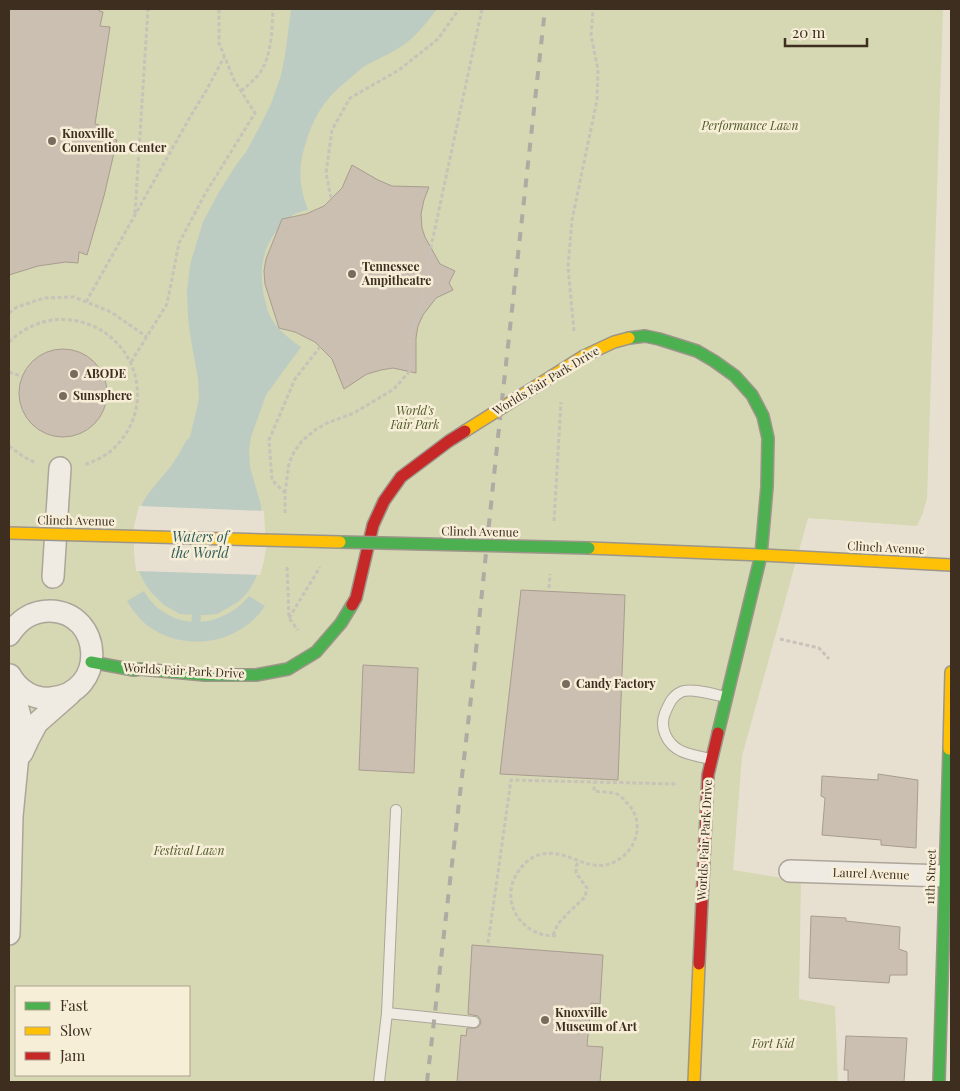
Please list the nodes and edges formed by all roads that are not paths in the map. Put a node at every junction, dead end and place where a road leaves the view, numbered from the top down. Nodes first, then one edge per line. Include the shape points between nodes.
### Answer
1 (60, 468) road end
2 (9, 533) edge
3 (761, 555) junction
4 (951, 565) edge
5 (53, 577) dead end
6 (9, 635) edge
7 (91, 662) junction
8 (951, 672) edge
9 (9, 675) edge
10 (74, 691) junction
11 (727, 697) junction
12 (712, 760) junction
13 (18, 765) junction
14 (396, 810) dead end
15 (790, 871) dead end
16 (948, 876) edge
17 (9, 934) edge
18 (387, 1012) junction
19 (474, 1022) dead end
20 (379, 1082) edge
21 (694, 1082) edge
22 (939, 1082) edge

1 - 5 street
2 - 3 street, Clinch Avenue, bridge
3 - 4 street, Clinch Avenue
3 - 7 street, Worlds Fair Park Drive via 768,438 763,416 752,395 735,376 697,351 644,336 627,338 584,356 449,441 401,477 384,501 373,525 356,598 341,623 316,652 288,669 256,675 205,675 134,670
3 - 11 street, Worlds Fair Park Drive
6 - 7 street via 28,615 57,611 71,616 82,626 93,653
7 - 10 street via 84,681
8 - 16 street, 11th Street
9 - 10 street via 19,688 46,699 60,698
9 - 13 street via 20,716
10 - 13 street via 37,723
11 - 12 street, Worlds Fair Park Drive
11 - 12 lane via 696,690 682,691 670,700 663,717 663,730 670,743 682,751
12 - 21 street, Worlds Fair Park Drive via 708,775
13 - 17 street via 12,816
14 - 18 lane
15 - 16 street, Laurel Avenue
16 - 22 street, 11th Street
18 - 19 lane
18 - 20 lane

